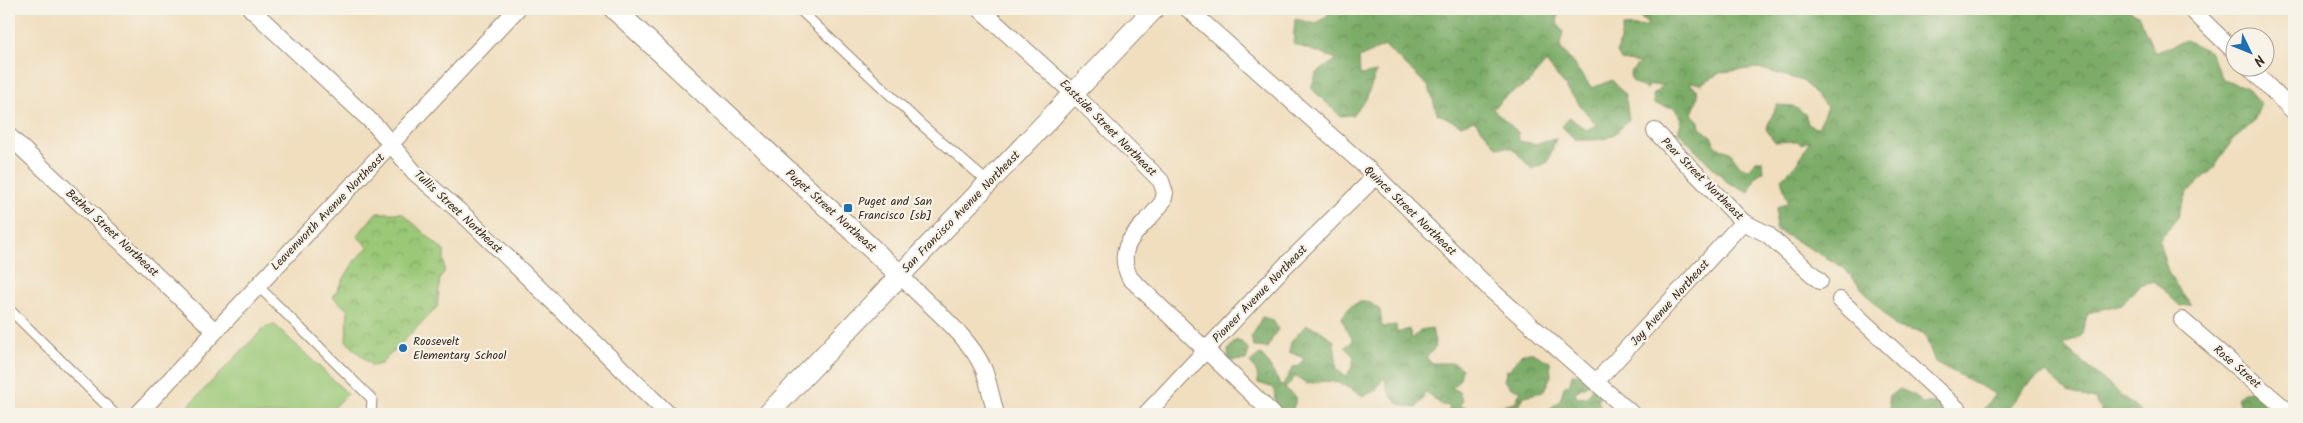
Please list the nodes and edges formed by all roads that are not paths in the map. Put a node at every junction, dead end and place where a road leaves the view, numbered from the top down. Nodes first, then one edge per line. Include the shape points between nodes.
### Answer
1 (251, 9) edge
2 (517, 9) edge
3 (614, 9) edge
4 (800, 9) edge
5 (980, 9) edge
6 (1154, 9) edge
7 (1188, 9) edge
8 (2191, 9) edge
9 (2226, 43) edge
10 (2260, 78) edge
11 (1073, 93) junction
12 (2294, 112) edge
13 (1655, 132) dead end
14 (9, 136) edge
15 (392, 144) junction
16 (1376, 176) junction
17 (990, 183) junction
18 (1743, 222) junction
19 (900, 275) junction
20 (1820, 281) dead end
21 (258, 286) junction
22 (1840, 300) dead end
23 (9, 309) edge
24 (2182, 320) dead end
25 (215, 331) junction
26 (1206, 350) junction
27 (1596, 382) junction
28 (115, 414) edge
29 (138, 414) edge
30 (371, 414) edge
31 (668, 414) edge
32 (768, 414) edge
33 (996, 414) edge
34 (1146, 414) edge
35 (1273, 414) edge
36 (1632, 414) edge
37 (1963, 414) edge
38 (2291, 414) edge

1 - 15 street, Tullis Street Northeast
2 - 15 street, Leavenworth Avenue Northeast
3 - 19 street, Puget Street Northeast
4 - 17 lane via 924,126
5 - 11 street, Eastside Street Northeast
6 - 11 street, San Francisco Avenue Northeast
7 - 16 street, Quince Street Northeast
8 - 9 street
10 - 12 street
11 - 17 street, San Francisco Avenue Northeast
11 - 26 street, Eastside Street Northeast via 1161,181 1164,201 1131,238 1124,258 1126,269 1130,278
13 - 18 street, Pear Street Northeast
14 - 25 street, Bethel Street Northeast
15 - 21 street, Leavenworth Avenue Northeast
15 - 31 street, Tullis Street Northeast via 414,172 466,217
16 - 26 street, Pioneer Avenue Northeast
16 - 27 street, Quince Street Northeast via 1491,290
17 - 19 street, San Francisco Avenue Northeast
18 - 20 street, Pear Street Northeast via 1767,234
18 - 27 street, Joy Avenue Northeast
19 - 32 street, San Francisco Avenue Northeast
19 - 33 street, Puget Street Northeast via 972,350 983,369
21 - 25 street, Leavenworth Avenue Northeast
21 - 30 lane via 372,399
22 - 37 street
23 - 28 lane
24 - 38 street, Rose Street
25 - 29 street, Leavenworth Avenue Northeast
26 - 34 street, Pioneer Avenue Northeast
26 - 35 street, Eastside Street Northeast
27 - 36 street, Quince Street Northeast

